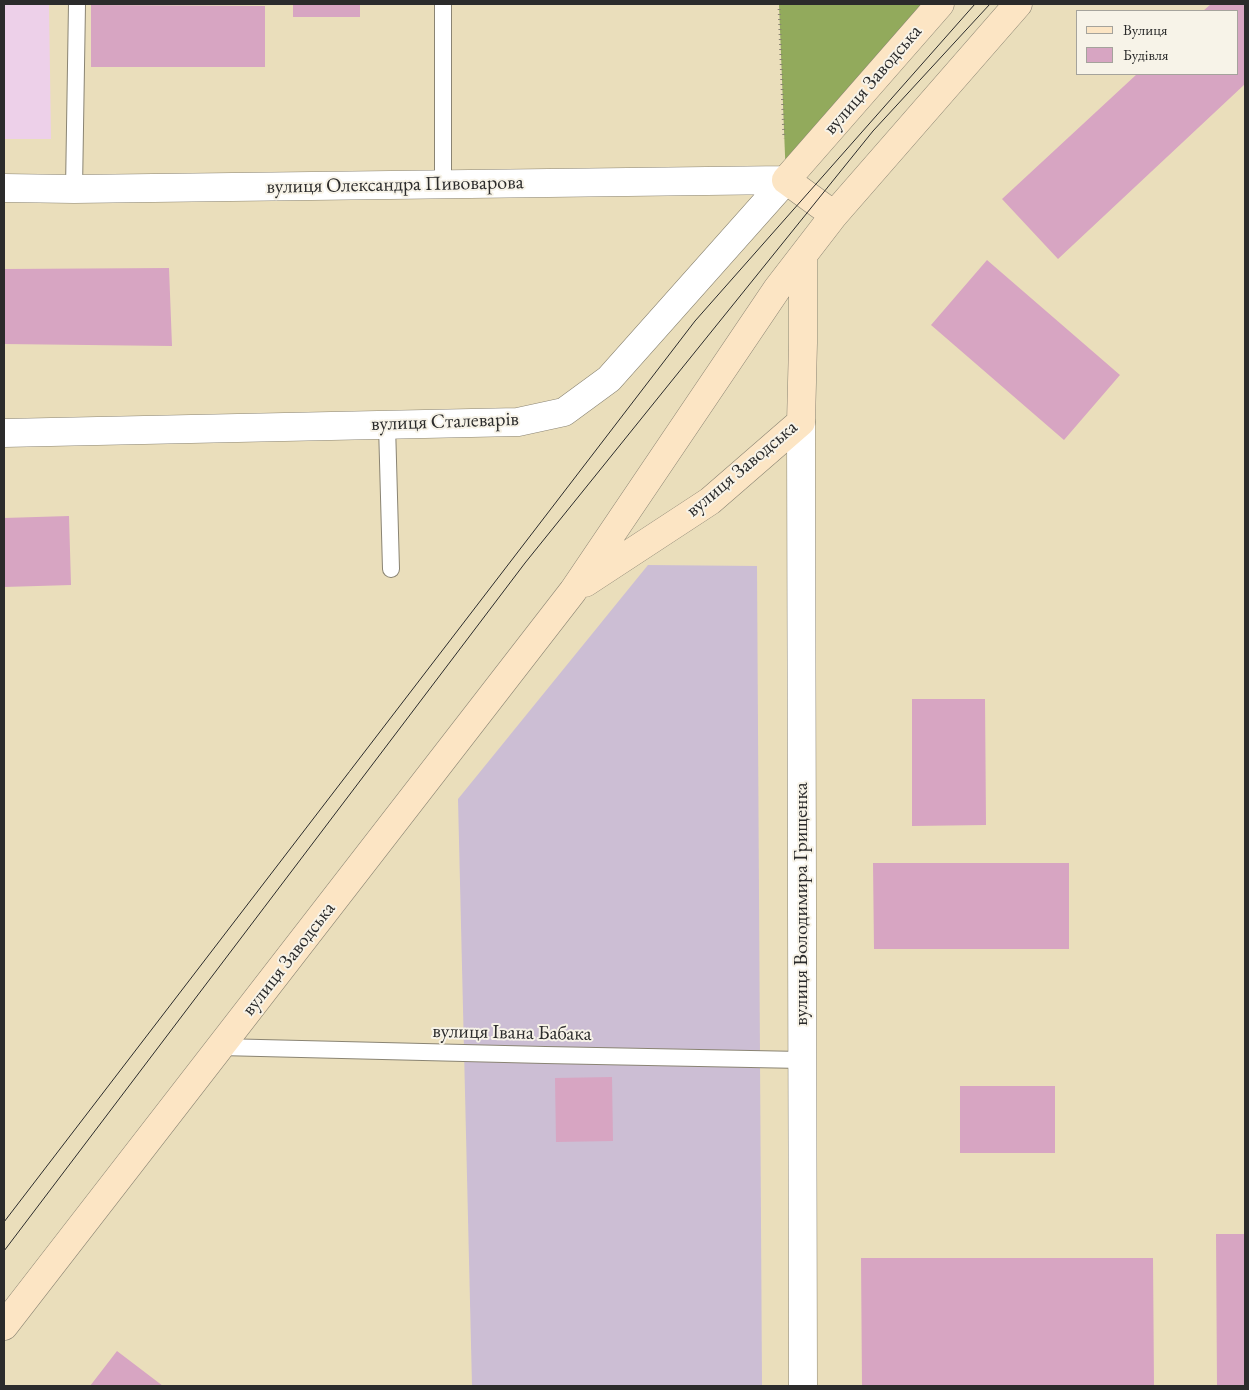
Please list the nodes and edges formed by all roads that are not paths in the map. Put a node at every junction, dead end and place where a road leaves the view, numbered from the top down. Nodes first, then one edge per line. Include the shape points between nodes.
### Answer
1 (77, 4) edge
2 (443, 4) edge
3 (940, 4) edge
4 (1018, 4) edge
5 (786, 180) junction
6 (443, 184) junction
7 (4, 188) edge
8 (74, 189) junction
9 (834, 215) junction
10 (803, 258) junction
11 (801, 422) junction
12 (387, 424) junction
13 (4, 433) edge
14 (391, 569) dead end
15 (574, 591) junction
16 (220, 1047) junction
17 (802, 1060) junction
18 (4, 1326) edge
19 (803, 1386) edge

1 - 8 lane
2 - 6 lane
3 - 5 main road, вулиця Заводська
4 - 9 main road, вулиця Заводська
5 - 6 street, вулиця Олександра Пивоварова
5 - 9 main road
5 - 12 street, вулиця Сталеварів via 609,379 564,412 518,422
6 - 8 street, вулиця Олександра Пивоварова
7 - 8 street, вулиця Олександра Пивоварова
9 - 10 main road, вулиця Заводська
10 - 11 main road, вулиця Заводська
10 - 15 main road, вулиця Заводська via 777,289
11 - 15 main road, вулиця Заводська via 710,500
11 - 17 street, вулиця Володимира Грищенка
12 - 13 street, вулиця Сталеварів
12 - 14 lane
15 - 16 main road, вулиця Заводська
16 - 17 lane, вулиця Івана Бабака
16 - 18 main road, вулиця Заводська
17 - 19 street, вулиця Володимира Грищенка

